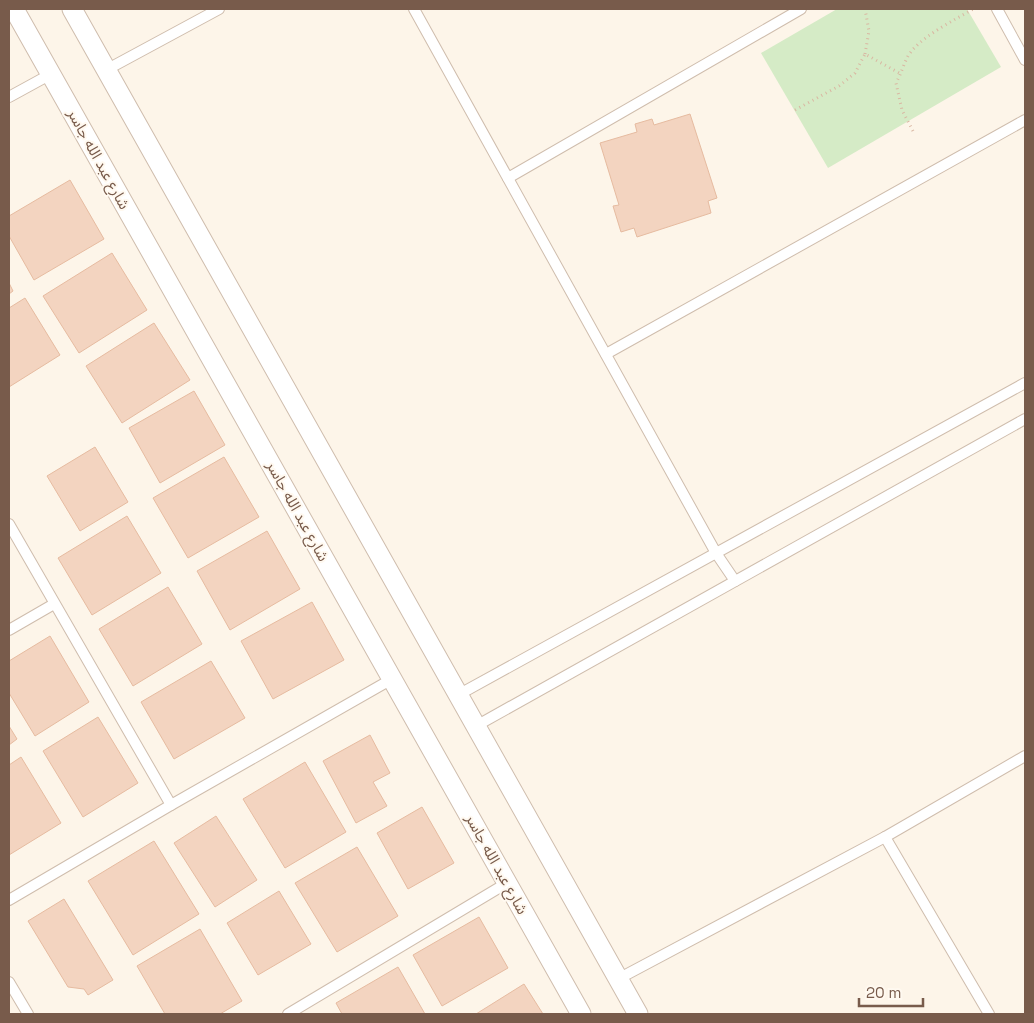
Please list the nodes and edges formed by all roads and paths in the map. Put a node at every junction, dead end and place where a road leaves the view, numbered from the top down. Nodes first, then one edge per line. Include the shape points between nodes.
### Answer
1 (14, 9) edge
2 (72, 9) edge
3 (219, 9) edge
4 (414, 9) edge
5 (801, 9) edge
6 (865, 9) edge
7 (973, 9) edge
8 (997, 9) edge
9 (865, 54) junction
10 (1025, 60) edge
11 (106, 70) junction
12 (51, 74) junction
13 (901, 74) junction
14 (9, 97) edge
15 (795, 110) dead end
16 (1025, 120) edge
17 (913, 131) dead end
18 (508, 178) junction
19 (606, 354) junction
20 (1025, 383) edge
21 (1025, 420) edge
22 (9, 524) edge
23 (716, 552) junction
24 (735, 581) junction
25 (54, 604) junction
26 (9, 630) edge
27 (392, 679) junction
28 (458, 695) junction
29 (476, 726) junction
30 (1025, 756) edge
31 (171, 805) junction
32 (885, 837) junction
33 (507, 883) junction
34 (9, 900) edge
35 (618, 979) junction
36 (9, 982) edge
37 (293, 1013) edge
38 (28, 1014) edge
39 (581, 1014) edge
40 (638, 1014) edge
41 (989, 1014) edge

1 - 12 street, شارع عبد الله جاسر
2 - 11 street
3 - 11 lane
4 - 18 lane
5 - 18 lane
6 - 9 path via 869,31
7 - 13 path via 921,41 908,56
8 - 10 lane
9 - 13 path
9 - 15 path via 855,73 839,86
11 - 28 street
12 - 14 lane
12 - 27 street, شارع عبد الله جاسر
13 - 17 path via 896,83 902,110
16 - 19 lane
18 - 19 lane
19 - 23 lane
20 - 23 lane
21 - 24 lane
22 - 25 lane
23 - 24 lane
23 - 28 lane
24 - 29 lane
25 - 26 lane
25 - 31 lane
27 - 31 lane
27 - 33 street, شارع عبد الله جاسر
28 - 29 street
29 - 35 street
30 - 32 lane
31 - 34 lane
32 - 35 lane
32 - 41 lane
33 - 37 lane
33 - 39 street, شارع عبد الله جاسر
35 - 40 street
36 - 38 lane

